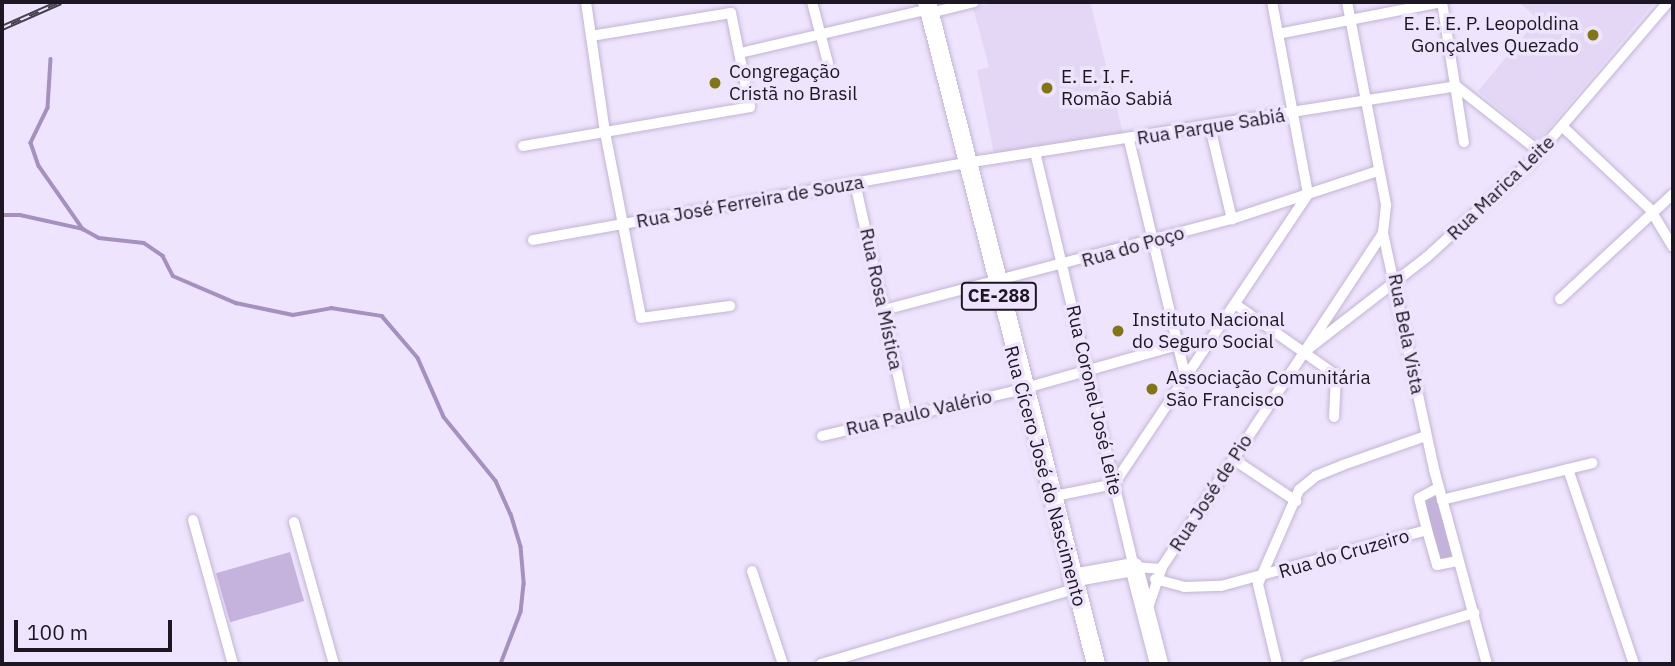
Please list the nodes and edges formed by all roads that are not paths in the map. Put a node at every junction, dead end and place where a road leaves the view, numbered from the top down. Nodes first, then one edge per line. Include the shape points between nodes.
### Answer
1 (586, 2) edge
2 (812, 2) edge
3 (974, 2) edge
4 (1272, 2) edge
5 (1347, 2) edge
6 (1442, 2) edge
7 (1668, 2) edge
8 (929, 8) edge
9 (1351, 21) junction
10 (1278, 34) junction
11 (591, 36) junction
12 (821, 36) junction
13 (740, 53) junction
14 (828, 63) dead end
15 (1456, 86) junction
16 (1365, 101) junction
17 (1292, 115) junction
18 (1210, 127) junction
19 (1564, 128) junction
20 (605, 132) junction
21 (1129, 140) junction
22 (1464, 142) dead end
23 (523, 146) dead end
24 (1035, 152) junction
25 (1540, 152) junction
26 (966, 163) junction
27 (1378, 171) junction
28 (855, 183) junction
29 (1308, 194) junction
30 (1673, 194) edge
31 (1652, 214) junction
32 (1232, 219) junction
33 (621, 225) junction
34 (1383, 233) junction
35 (533, 240) dead end
36 (1154, 240) junction
37 (1673, 247) edge
38 (1062, 266) junction
39 (1396, 282) junction
40 (995, 283) junction
41 (1560, 299) dead end
42 (1235, 304) junction
43 (730, 306) dead end
44 (884, 310) junction
45 (1178, 345) junction
46 (1306, 352) junction
47 (1088, 371) junction
48 (1186, 379) junction
49 (1022, 389) junction
50 (907, 416) junction
51 (1334, 417) dead end
52 (822, 436) dead end
53 (1426, 436) junction
54 (1233, 459) junction
55 (1593, 463) dead end
56 (1568, 469) junction
57 (1114, 484) junction
58 (1438, 488) junction
59 (1050, 497) junction
60 (1442, 500) junction
61 (1296, 501) junction
62 (193, 520) dead end
63 (294, 522) dead end
64 (1427, 530) junction
65 (1458, 561) junction
66 (1134, 567) junction
67 (752, 571) dead end
68 (1158, 574) junction
69 (1260, 578) junction
70 (1073, 583) junction
71 (1474, 613) junction
72 (1156, 655) edge
73 (233, 664) edge
74 (334, 664) edge
75 (783, 664) edge
76 (821, 664) edge
77 (1096, 664) edge
78 (1277, 664) edge
79 (1307, 664) edge
80 (1487, 664) edge
81 (1634, 664) edge

1 - 11 street
2 - 12 street
3 - 8 street
4 - 10 street
5 - 9 street, Rua Bela Vista
6 - 9 street
6 - 15 street
7 - 19 street, Rua Marica Leite
8 - 12 street
8 - 26 main road, Rua Cícero José do Nascimento / CE-288
9 - 10 street
9 - 16 street, Rua Bela Vista
10 - 17 street
11 - 13 street via 731,13
11 - 20 street
12 - 13 street
12 - 14 street
13 - 20 street via 750,107
15 - 16 street, Rua Parque Sabiá
15 - 22 street
15 - 25 street
16 - 17 street, Rua Parque Sabiá
16 - 27 street, Rua Bela Vista
17 - 18 street, Rua Parque Sabiá
17 - 29 street
18 - 21 street, Rua Parque Sabiá
18 - 32 street
19 - 25 street, Rua Marica Leite
19 - 31 street
20 - 23 street
20 - 33 street
21 - 24 street, Rua Parque Sabiá
21 - 36 street
24 - 26 street, Rua Parque Sabiá
24 - 38 street, Rua Coronel José Leite
25 - 39 street, Rua Marica Leite
26 - 28 street, Rua José Ferreira de Souza
26 - 40 main road, Rua Cícero José do Nascimento / CE-288
27 - 29 street, Rua do Poço
27 - 34 street, Rua Bela Vista via 1388,215
28 - 33 street, Rua José Ferreira de Souza
28 - 44 street, Rua Rosa Mística
29 - 32 street, Rua do Poço
29 - 42 street
30 - 31 street
31 - 37 street
31 - 41 street
32 - 36 street, Rua do Poço
33 - 35 street, Rua José Ferreira de Souza
33 - 43 street via 641,318
34 - 39 street, Rua Bela Vista
34 - 46 street, Rua José de Pio
36 - 38 street, Rua do Poço
36 - 45 street
38 - 40 street, Rua do Poço
38 - 47 street, Rua Coronel José Leite
39 - 46 street, Rua Marica Leite
39 - 53 street, Rua Bela Vista
40 - 44 street, Rua do Poço
40 - 49 main road, Rua Cícero José do Nascimento / CE-288
42 - 46 street
42 - 48 street
44 - 50 street, Rua Rosa Mística
45 - 47 street, Rua Paulo Valério
45 - 48 street
46 - 51 street via 1336,375
46 - 54 street, Rua José de Pio
47 - 49 street, Rua Paulo Valério
47 - 57 street, Rua Coronel José Leite
48 - 57 street
49 - 50 street, Rua Paulo Valério
49 - 59 main road, Rua Cícero José do Nascimento / CE-288
50 - 52 street, Rua Paulo Valério
53 - 58 street, Rua Bela Vista
53 - 61 street via 1316,476 1303,485
54 - 61 street
54 - 68 street, Rua José de Pio
55 - 56 street
56 - 60 street
56 - 81 street
57 - 59 street
57 - 66 street, Rua Coronel José Leite
58 - 60 street, Rua Bela Vista
58 - 64 street via 1419,498
59 - 70 main road, Rua Cícero José do Nascimento / CE-288
60 - 65 street, Rua Bela Vista
61 - 69 street
62 - 73 street
63 - 74 street
64 - 65 street via 1437,565
64 - 69 street, Rua do Cruzeiro
65 - 71 street, Rua Bela Vista
66 - 68 street, Rua do Cruzeiro
66 - 70 main road
66 - 72 main road, Rua Coronel José Leite
67 - 75 street
68 - 69 street, Rua do Cruzeiro via 1194,588
68 - 72 street, Rua Coronel José Leite via 1149,600
69 - 78 street via 1260,599
70 - 76 street
70 - 77 main road, Rua Cícero José do Nascimento / CE-288
71 - 79 street
71 - 80 street, Rua Bela Vista

